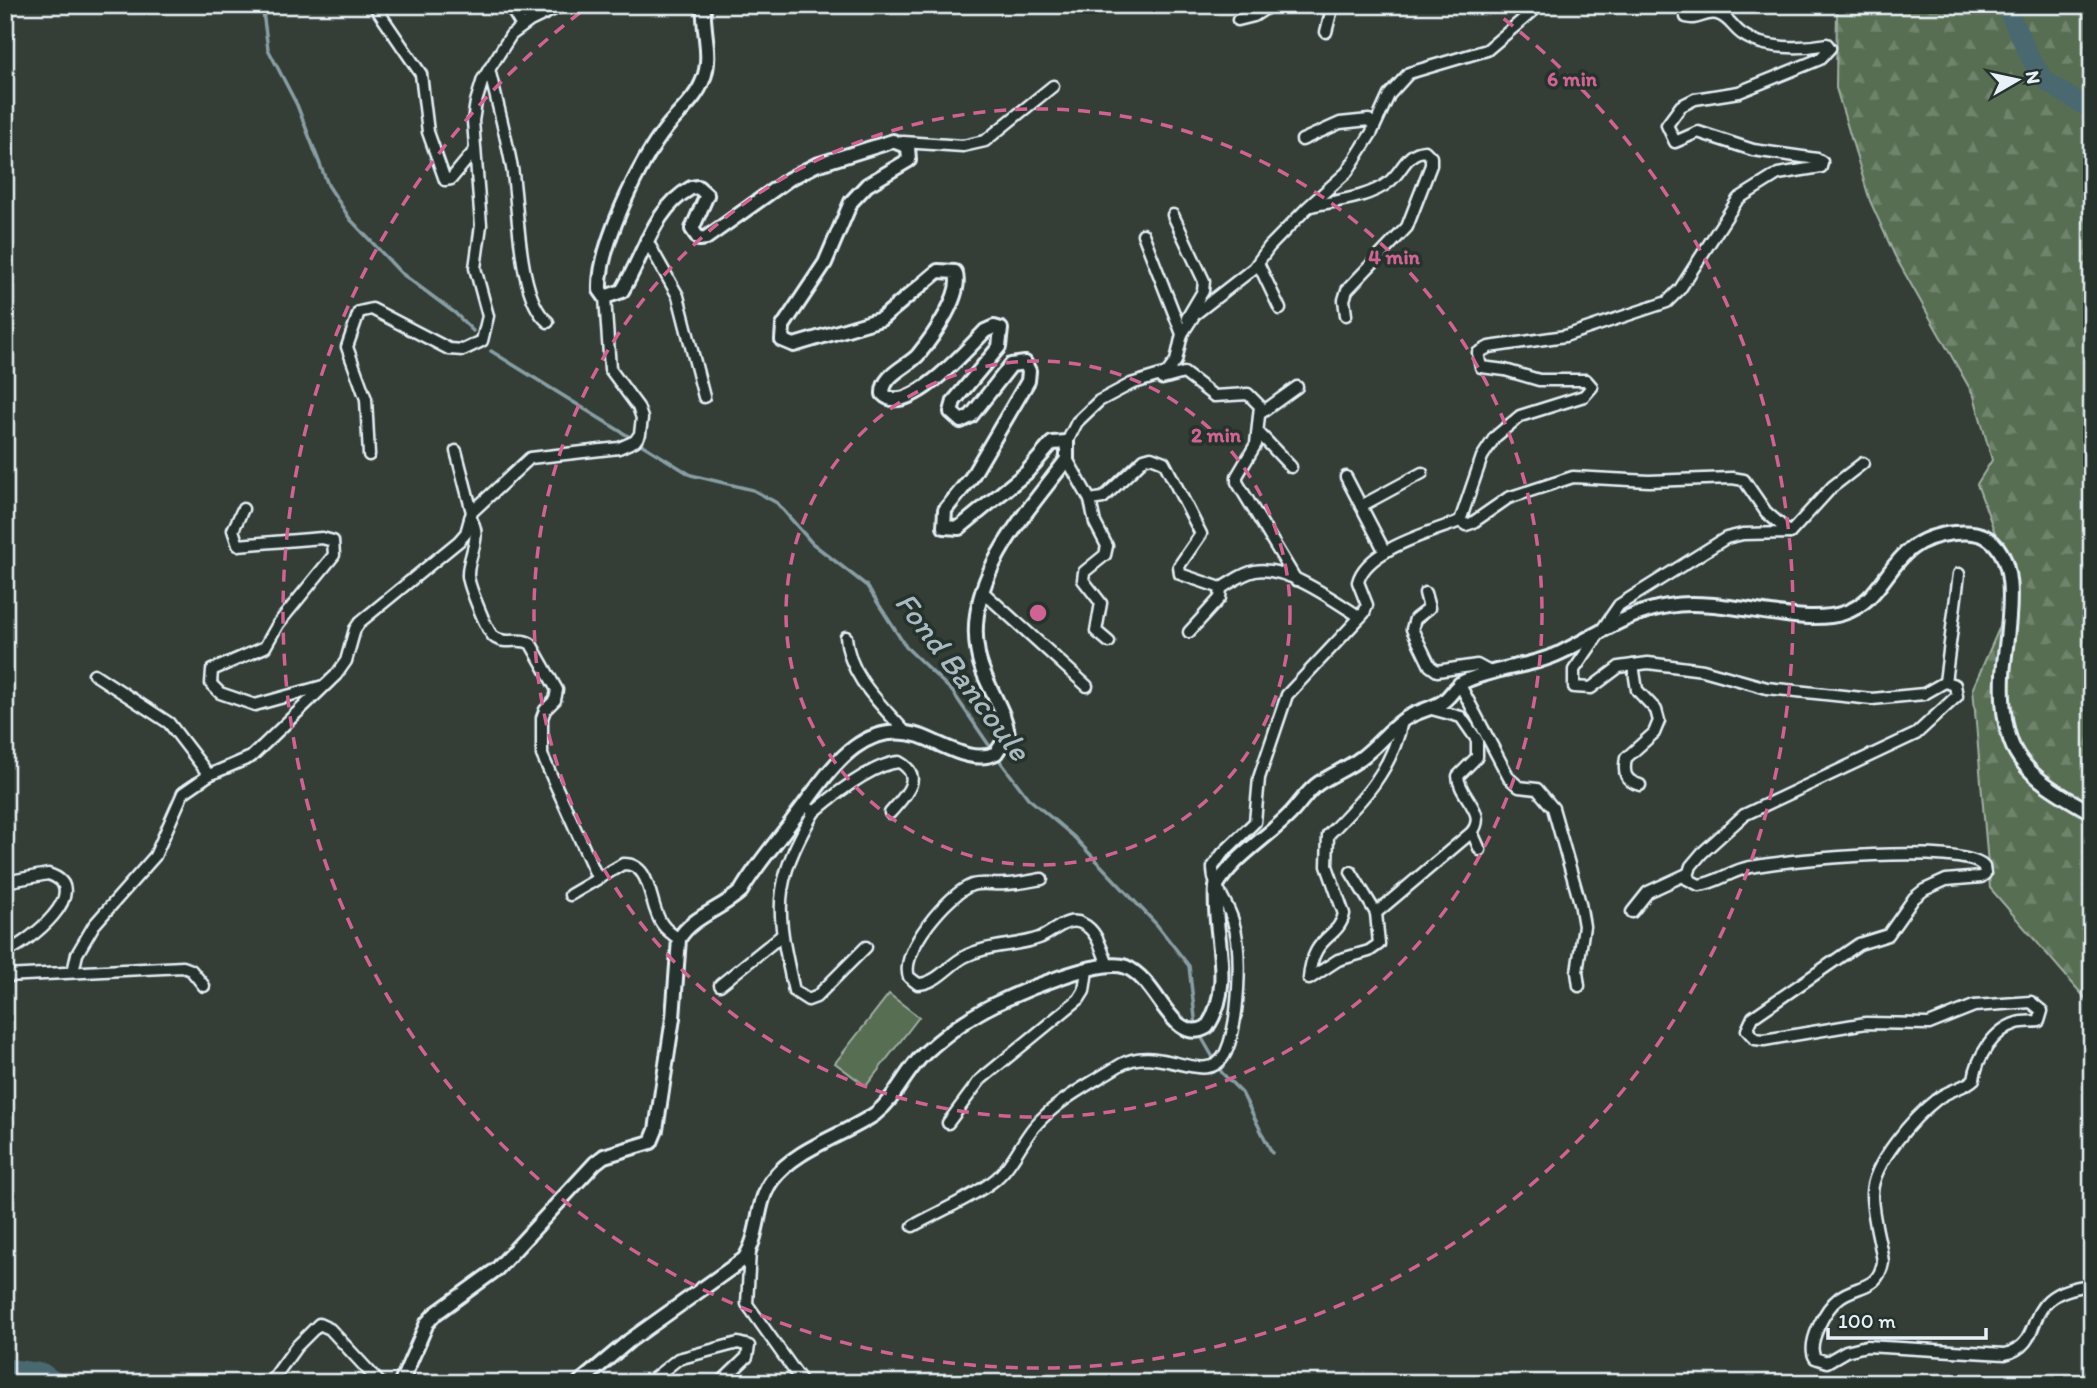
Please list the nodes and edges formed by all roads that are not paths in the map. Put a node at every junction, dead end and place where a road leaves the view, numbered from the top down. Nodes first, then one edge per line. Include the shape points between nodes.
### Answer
1 (373, 5) edge
2 (509, 5) edge
3 (563, 5) edge
4 (704, 5) edge
5 (1271, 5) edge
6 (1333, 5) edge
7 (1540, 5) edge
8 (1684, 5) edge
9 (1238, 20) dead end
10 (522, 26) junction
11 (1326, 32) dead end
12 (489, 69) junction
13 (1053, 86) dead end
14 (1374, 126) junction
15 (1302, 140) dead end
16 (902, 142) junction
17 (475, 149) junction
18 (1308, 207) junction
19 (1173, 215) dead end
20 (1143, 234) dead end
21 (646, 239) junction
22 (1258, 263) junction
23 (605, 297) junction
24 (1280, 309) dead end
25 (1346, 315) dead end
26 (548, 322) dead end
27 (1184, 330) junction
28 (1150, 379) junction
29 (1297, 387) dead end
30 (704, 397) dead end
31 (1261, 413) junction
32 (1258, 432) junction
33 (1067, 442) junction
34 (456, 451) dead end
35 (369, 456) dead end
36 (1068, 459) junction
37 (1863, 463) dead end
38 (1291, 467) dead end
39 (1422, 473) dead end
40 (1346, 477) dead end
41 (1090, 499) junction
42 (1361, 506) junction
43 (243, 509) dead end
44 (471, 515) junction
45 (1460, 521) junction
46 (1790, 533) junction
47 (1385, 552) junction
48 (1959, 574) dead end
49 (1297, 580) junction
50 (1221, 588) junction
51 (983, 592) junction
52 (1425, 593) dead end
53 (1360, 617) junction
54 (1605, 629) junction
55 (1189, 632) dead end
56 (846, 637) dead end
57 (1109, 642) dead end
58 (1633, 665) junction
59 (1488, 671) junction
60 (94, 674) dead end
61 (1945, 682) junction
62 (1459, 683) junction
63 (325, 686) junction
64 (1087, 687) dead end
65 (1429, 708) junction
66 (1402, 721) junction
67 (905, 733) junction
68 (209, 775) junction
69 (1640, 785) dead end
70 (809, 809) junction
71 (890, 813) dead end
72 (2092, 813) edge
73 (1472, 832) junction
74 (1480, 850) dead end
75 (1351, 872) dead end
76 (1687, 874) junction
77 (597, 877) junction
78 (1042, 879) dead end
79 (5, 882) edge
80 (1216, 887) junction
81 (570, 895) dead end
82 (1632, 912) dead end
83 (1376, 913) junction
84 (781, 936) junction
85 (679, 939) junction
86 (866, 947) dead end
87 (5, 952) edge
88 (1108, 965) junction
89 (1087, 970) junction
90 (74, 972) junction
91 (5, 976) edge
92 (720, 985) dead end
93 (204, 986) dead end
94 (1578, 986) dead end
95 (948, 1123) dead end
96 (913, 1226) dead end
97 (750, 1251) junction
98 (2092, 1285) edge
99 (270, 1383) edge
100 (380, 1383) edge
101 (401, 1383) edge
102 (579, 1383) edge
103 (648, 1383) edge
104 (720, 1383) edge
105 (803, 1383) edge

1 - 17 street via 421,74 428,132 443,177 451,179
2 - 10 street
3 - 10 street
4 - 23 main road via 707,60 703,80 662,134 627,194 599,278
5 - 9 street
6 - 11 street
7 - 14 street via 1487,50 1409,73 1389,95
8 - 45 street via 1686,17 1718,14 1758,42 1809,48 1827,44 1830,48 1820,59 1739,92 1695,99 1681,106 1667,125 1675,142 1698,132 1754,150 1817,159 1821,167 1779,174 1738,199 1667,302 1565,336 1489,347 1478,353 1481,367 1539,380 1586,380 1592,387 1584,396 1520,416 1495,437 1482,457
10 - 12 street
12 - 17 street via 476,102
12 - 26 street via 512,167 528,284 535,308
13 - 16 street via 985,142 963,146
14 - 15 street via 1369,120 1340,122
14 - 18 street via 1347,172
16 - 21 main road via 816,165 706,238 699,239 692,229 707,195 698,187 691,188
16 - 33 main road via 910,151 909,160 867,185 851,202 825,262 783,326 782,340 794,345 871,324 891,313 938,271 955,272 957,293 926,344 888,379 883,394 894,400 915,394 994,327 1001,329 999,347 954,401 951,412 955,418 961,421 971,416 1011,365 1025,363 1029,371 1028,381 989,450 945,510 944,527 959,528 1026,473 1052,443
17 - 35 street via 481,225 475,268 484,292 486,331 474,347 449,349 380,311 359,312 347,347 366,399
18 - 22 street
18 - 25 street via 1388,183 1415,153 1425,151 1431,157 1432,165 1407,227 1348,290
19 - 27 street via 1204,281
20 - 27 street
21 - 23 main road via 622,291
21 - 30 street via 678,296
22 - 24 street
22 - 27 street via 1206,303
23 - 44 street via 610,369 638,408 643,426 640,434 628,446 530,458
27 - 28 street via 1174,365
28 - 31 street via 1188,374 1214,396 1254,397
28 - 33 street via 1099,401 1077,422
29 - 31 street
31 - 32 street
32 - 38 street
32 - 49 street via 1237,482
33 - 36 main road
34 - 44 street
36 - 41 street
36 - 51 main road via 999,550
37 - 46 street via 1832,487
39 - 42 street
40 - 42 street
41 - 50 street via 1103,498 1144,459 1164,462 1201,534 1179,572
41 - 57 street via 1107,546 1105,555 1084,572 1083,580 1101,603 1096,631
42 - 47 street
43 - 63 street via 233,530 238,545 322,538 332,541 335,549 265,648 212,670 211,684 220,693 255,705
44 - 63 street via 459,541 365,616 355,629 346,661
44 - 77 street via 476,531 469,583 490,632 502,641 528,641 555,684 557,696 542,718 542,755
45 - 46 street via 1472,523 1508,498 1573,477 1649,481 1732,478 1744,481 1766,512
45 - 47 street
46 - 54 street via 1726,538 1619,606
47 - 53 street via 1360,576 1359,587 1367,605
48 - 61 street
49 - 50 street via 1253,571
49 - 53 street
50 - 55 street via 1220,598
51 - 64 street
51 - 67 main road via 977,651 1004,718 1006,742 990,756 973,757
52 - 59 street via 1429,608 1415,619 1412,629 1430,666 1437,671 1478,665
53 - 80 street via 1287,695 1259,778 1255,822 1216,861
54 - 58 street via 1574,670 1574,687 1591,688 1609,672
54 - 59 main road via 1559,654
54 - 72 main road via 1649,610 1690,604 1814,616 1845,613 1866,599 1899,557 1918,542 1947,534 1984,536 1994,543 2008,572 2003,676 2013,747 2049,787
56 - 67 street via 853,668
58 - 61 street via 1665,664 1767,688 1872,699 1924,694
58 - 69 street via 1637,690 1656,710 1659,721 1654,733 1626,758 1625,775
59 - 62 main road
60 - 68 street via 169,723
61 - 76 street via 1955,685 1957,696 1925,728 1758,806 1728,826
62 - 65 main road via 1444,701
62 - 94 street via 1509,778 1519,787 1538,789 1553,808 1583,917
63 - 68 street via 251,757
65 - 66 main road
65 - 73 street via 1461,717 1477,740 1477,757 1458,776 1477,813 1478,824
66 - 80 main road via 1358,760 1317,784
66 - 83 street via 1390,760 1370,792 1328,835 1327,866 1344,914 1339,926 1319,943 1309,979 1338,960 1379,944
67 - 70 main road via 887,732 853,747 838,759
68 - 90 street via 183,793 155,856 94,925 77,954
70 - 71 street via 889,763 899,762 911,773 913,782
70 - 84 street via 787,864 780,903
70 - 85 main road via 741,891 685,929
73 - 74 street
73 - 83 street
75 - 83 street
76 - 82 street via 1648,892
76 - 98 street via 1690,883 1699,885 1751,866 1916,852 1974,859 1984,867 1981,877 1946,880 1924,890 1888,935 1859,944 1753,1017 1747,1030 1755,1039 1866,1023 1940,1023 1974,1006 2031,1002 2042,1011 2039,1021 2012,1025 1996,1036 1975,1065 1972,1082 1950,1089 1934,1101 1875,1172 1873,1209 1881,1273 1870,1286 1847,1294 1831,1308 1812,1343 1815,1358 1827,1362 1854,1348 1882,1346 2005,1354 2026,1342 2047,1298 2057,1291
77 - 81 street
77 - 85 street via 623,864 638,867 661,923
78 - 88 street via 966,888 919,935 908,958 909,978 918,984 930,983 965,956 1039,938 1070,922 1089,928
79 - 87 street via 48,874 55,876 64,891 58,911 33,938
80 - 88 main road via 1222,970 1216,1010 1207,1027 1192,1033 1184,1030 1151,986 1125,967
80 - 96 street via 1234,923 1239,951 1230,1039 1221,1060 1203,1070 1163,1058 1128,1061 1054,1107 991,1183
84 - 86 street via 794,991 808,1000
84 - 92 street
85 - 101 main road via 673,1018 651,1142 595,1163 497,1269 435,1314 426,1323
88 - 89 main road
89 - 95 street via 1079,999 980,1080
89 - 97 main road via 996,1004 972,1018 922,1056 891,1100 873,1115 789,1165 773,1179 761,1201
90 - 91 street
90 - 93 street via 183,967
97 - 102 main road via 733,1269 629,1341
97 - 105 street via 750,1311
99 - 100 street via 319,1324 330,1329
103 - 104 street via 678,1359 738,1343 749,1346 747,1357

